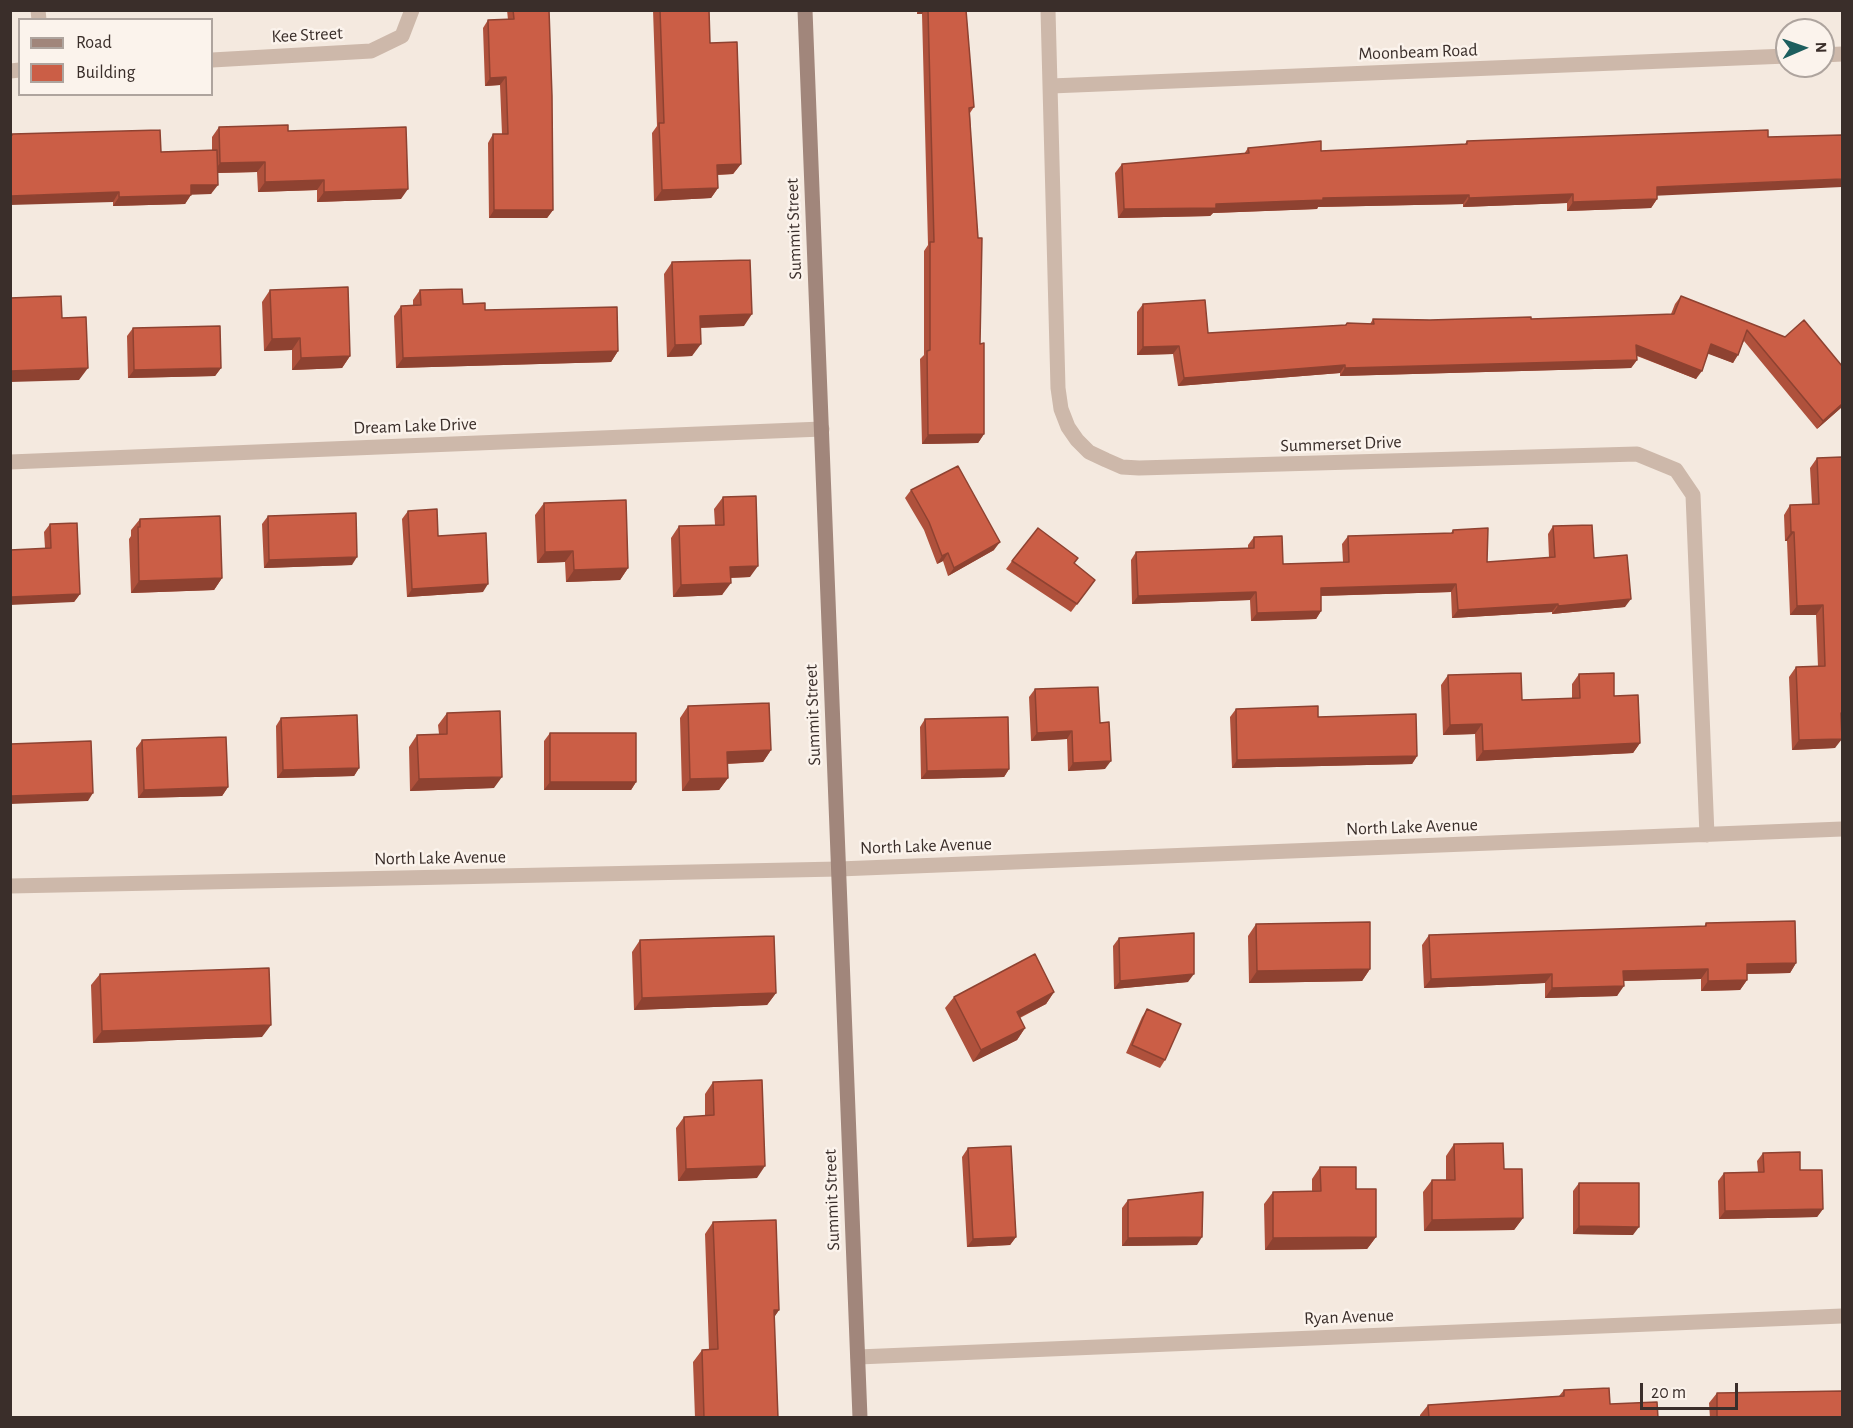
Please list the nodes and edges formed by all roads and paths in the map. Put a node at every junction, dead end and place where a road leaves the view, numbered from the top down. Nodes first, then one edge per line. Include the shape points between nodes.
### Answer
1 (412, 10) edge
2 (805, 10) edge
3 (1048, 10) edge
4 (1775, 56) edge
5 (213, 60) edge
6 (1051, 86) junction
7 (822, 429) junction
8 (10, 462) edge
9 (1842, 829) edge
10 (1707, 835) junction
11 (839, 869) junction
12 (10, 886) edge
13 (1842, 1316) edge
14 (858, 1357) junction
15 (860, 1418) edge

1 - 5 street, Kee Street via 402,36 371,51
2 - 7 street, Summit Street
3 - 6 street, Summerset Drive
4 - 6 street, Moonbeam Road
6 - 10 street, Summerset Drive via 1058,388 1068,427 1089,452 1122,467 1159,469 1637,454 1676,470 1693,495
7 - 8 street, Dream Lake Drive
7 - 11 street, Summit Street
9 - 10 street, North Lake Avenue
10 - 11 street, North Lake Avenue
11 - 12 street, North Lake Avenue
11 - 14 street, Summit Street
13 - 14 street, Ryan Avenue
14 - 15 street, Summit Street

